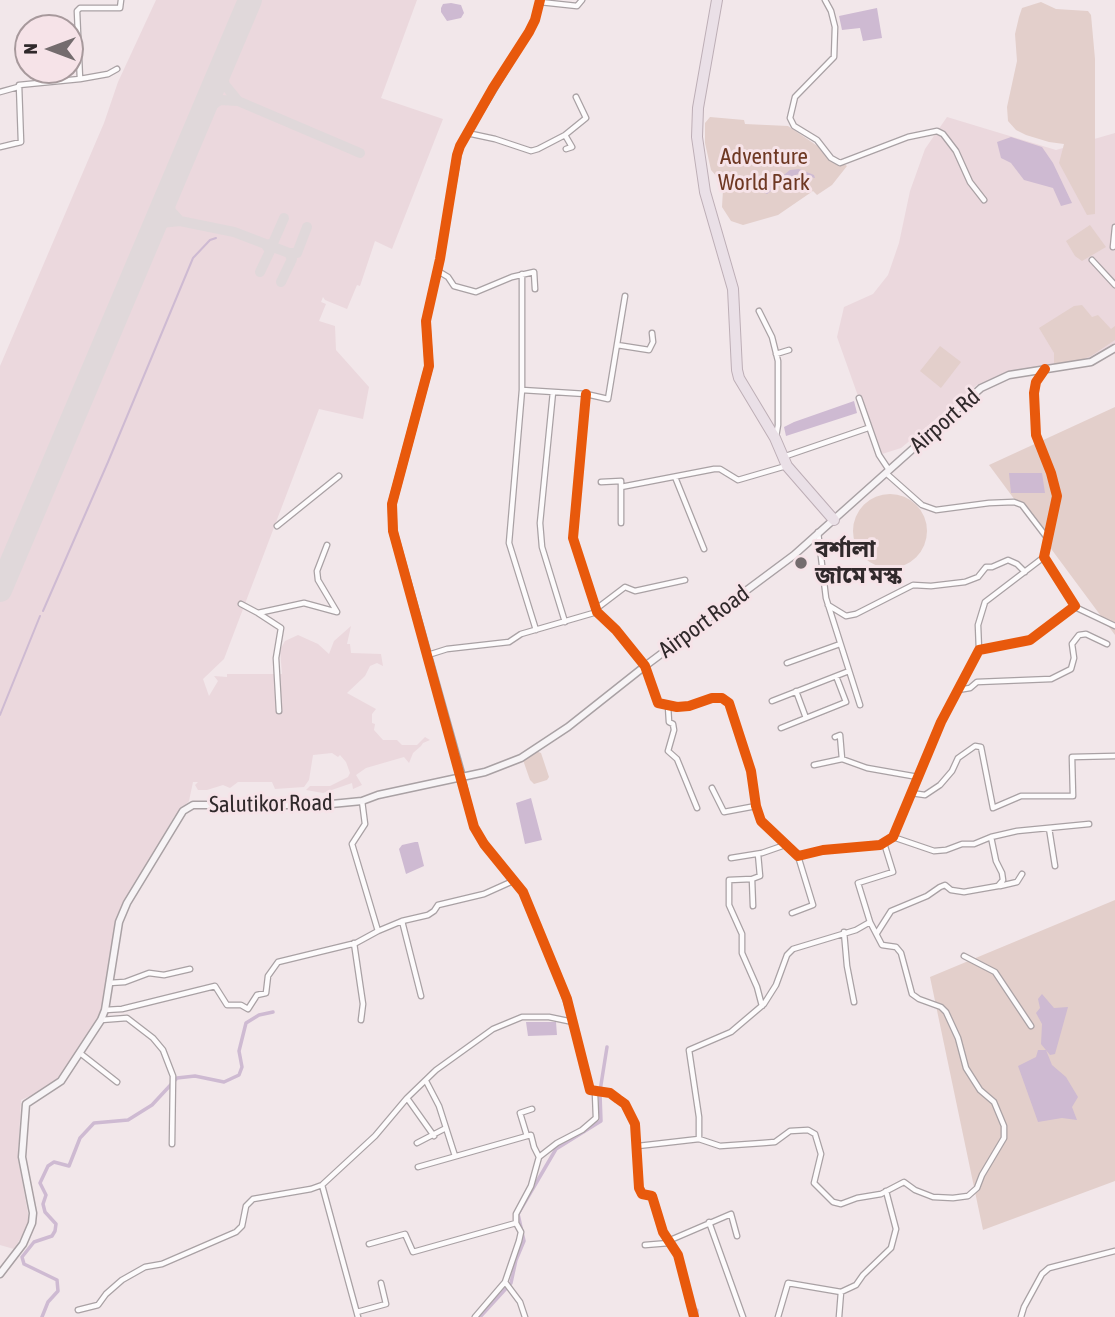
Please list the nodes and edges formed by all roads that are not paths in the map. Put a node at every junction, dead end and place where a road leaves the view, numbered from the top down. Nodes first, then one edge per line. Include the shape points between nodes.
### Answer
1 (121, 0) edge
2 (582, 0) edge
3 (717, 0) edge
4 (825, 0) edge
5 (540, 1) edge
6 (77, 14) edge
7 (117, 69) dead end
8 (84, 78) edge
9 (32, 84) edge
10 (18, 87) junction
11 (0, 92) edge
12 (576, 97) dead end
13 (467, 134) junction
14 (565, 135) junction
15 (0, 147) edge
16 (566, 149) dead end
17 (984, 200) dead end
18 (1111, 219) dead end
19 (1115, 225) edge
20 (1113, 247) dead end
21 (1092, 260) dead end
22 (438, 271) junction
23 (522, 274) junction
24 (1115, 285) edge
25 (535, 289) dead end
26 (625, 296) dead end
27 (759, 311) dead end
28 (426, 321) joint
29 (652, 333) dead end
30 (617, 345) junction
31 (1115, 348) edge
32 (789, 350) dead end
33 (776, 354) junction
34 (1045, 369) junction
35 (522, 390) junction
36 (553, 392) junction
37 (586, 394) junction
38 (859, 398) dead end
39 (868, 428) junction
40 (775, 438) junction
41 (785, 462) junction
42 (888, 472) junction
43 (340, 477) dead end
44 (675, 477) junction
45 (601, 482) dead end
46 (621, 487) junction
47 (834, 520) junction
48 (621, 523) dead end
49 (277, 526) dead end
50 (818, 531) junction
51 (1049, 540) junction
52 (327, 545) dead end
53 (704, 549) dead end
54 (1044, 557) junction
55 (1025, 572) junction
56 (685, 580) dead end
57 (241, 604) dead end
58 (828, 605) junction
59 (1075, 607) junction
60 (596, 611) junction
61 (258, 613) junction
62 (565, 622) junction
63 (1115, 626) edge
64 (536, 630) junction
65 (840, 644) junction
66 (1107, 644) dead end
67 (979, 650) junction
68 (428, 655) junction
69 (787, 663) dead end
70 (645, 666) junction
71 (849, 671) junction
72 (836, 676) junction
73 (796, 691) junction
74 (957, 691) junction
75 (772, 701) dead end
76 (860, 705) dead end
77 (668, 706) junction
78 (279, 711) dead end
79 (806, 718) junction
80 (781, 728) dead end
81 (835, 737) dead end
82 (1115, 756) edge
83 (842, 760) junction
84 (814, 765) dead end
85 (462, 777) junction
86 (918, 777) junction
87 (712, 788) dead end
88 (911, 793) junction
89 (362, 801) junction
90 (756, 806) junction
91 (697, 808) dead end
92 (1089, 824) dead end
93 (1049, 828) junction
94 (893, 837) junction
95 (991, 837) junction
96 (884, 843) junction
97 (785, 845) junction
98 (758, 854) junction
99 (798, 856) junction
100 (731, 858) dead end
101 (1055, 866) dead end
102 (1022, 874) dead end
103 (752, 878) junction
104 (513, 881) junction
105 (998, 886) junction
106 (753, 906) dead end
107 (792, 913) dead end
108 (402, 921) junction
109 (870, 922) junction
110 (378, 931) junction
111 (844, 932) junction
112 (877, 934) junction
113 (354, 943) junction
114 (964, 956) dead end
115 (190, 969) dead end
116 (109, 983) junction
117 (421, 996) dead end
118 (854, 1002) dead end
119 (762, 1006) junction
120 (105, 1010) junction
121 (101, 1020) junction
122 (361, 1020) dead end
123 (573, 1022) junction
124 (1031, 1026) dead end
125 (80, 1053) junction
126 (426, 1081) junction
127 (117, 1082) dead end
128 (595, 1093) junction
129 (407, 1098) junction
130 (532, 1109) dead end
131 (446, 1128) junction
132 (434, 1136) junction
133 (527, 1136) junction
134 (699, 1139) junction
135 (417, 1143) dead end
136 (172, 1144) dead end
137 (638, 1146) junction
138 (455, 1156) junction
139 (540, 1157) junction
140 (418, 1167) dead end
141 (322, 1185) junction
142 (886, 1191) junction
143 (709, 1222) junction
144 (516, 1223) junction
145 (737, 1236) dead end
146 (669, 1242) junction
147 (369, 1244) dead end
148 (645, 1245) dead end
149 (1115, 1251) edge
150 (0, 1274) edge
151 (381, 1283) dead end
152 (506, 1283) junction
153 (841, 1292) junction
154 (78, 1310) dead end
155 (357, 1314) edge
156 (475, 1317) edge
157 (526, 1317) edge
158 (694, 1317) edge
159 (743, 1317) edge
160 (779, 1317) edge
161 (839, 1317) edge
162 (1021, 1317) edge

1 - 6 street via 120,8 80,8
2 - 5 street via 576,6
3 - 40 highway via 698,108 698,148 733,289 739,378
4 - 17 street via 835,27 834,57 795,97 790,118 794,126 817,140 840,163 937,131 956,151
5 - 13 street via 529,32
7 - 8 street
9 - 10 street
10 - 11 street
10 - 15 street via 21,142
12 - 14 street via 586,118
13 - 14 street via 531,151
13 - 22 street via 454,168
14 - 16 street via 572,147
18 - 19 street
19 - 20 street
21 - 24 street
22 - 23 street via 454,286 476,292
22 - 28 street
23 - 25 street via 534,272
23 - 35 street
26 - 30 street
27 - 33 street
28 - 68 main road via 429,366 392,504 393,531
29 - 30 street via 649,350
30 - 37 street via 608,399
31 - 34 main road, Airport Rd via 1091,362
32 - 33 street
33 - 40 street
34 - 42 main road, Airport Rd via 1009,375 981,388
34 - 51 street via 1037,382 1034,410 1036,435 1056,496
35 - 36 street
35 - 64 street via 509,543
36 - 37 street
36 - 62 street via 540,523 542,547
37 - 60 street via 573,538
38 - 39 street
39 - 41 street
39 - 42 street
40 - 41 highway
41 - 44 street via 738,480 720,469
41 - 47 highway
42 - 47 main road, Airport Rd
42 - 51 street via 922,505 936,510 989,503 1022,505
43 - 49 street
44 - 46 street
44 - 53 street
45 - 46 street via 621,481
46 - 48 street
47 - 50 main road, Airport Road
50 - 58 street
50 - 70 main road, Airport Road via 794,555
51 - 54 street
52 - 61 street via 318,580 337,612 304,603
54 - 55 street
54 - 59 street
55 - 58 street via 1007,560 986,566 978,577 965,582 913,585 856,614 846,616
55 - 67 street via 985,602 978,625
56 - 60 street via 635,591 625,587
57 - 61 street
58 - 65 street
59 - 63 street
59 - 67 street via 1030,639
60 - 62 street
60 - 70 street
61 - 78 street via 281,628 276,658
62 - 64 street
64 - 68 street via 509,642
65 - 69 street
65 - 71 street
66 - 74 street via 1079,635 1072,644 1071,669 1051,679 977,682
67 - 74 street
68 - 85 main road
70 - 77 street via 658,703
70 - 85 main road, Airport Road via 521,758
71 - 72 street
71 - 76 street
72 - 73 street
72 - 79 street via 846,702
73 - 75 street
73 - 79 street
74 - 86 street
77 - 90 street via 689,706 712,698 729,704 751,771
77 - 91 street via 674,730 668,751 677,759
79 - 80 street
81 - 83 street via 840,735
82 - 88 street via 1072,757 1073,796 1021,796 993,808 981,747 975,746 958,758 940,785 925,795
83 - 84 street
83 - 86 street
85 - 89 main road, Salutikor Road
85 - 104 street via 474,827
86 - 88 street
87 - 90 street via 724,812
88 - 94 street
89 - 110 street via 365,824 352,845
89 - 116 main road, Salutikor Road via 187,807 123,912
90 - 97 street via 761,821
92 - 93 street
93 - 95 street
93 - 101 street
94 - 95 street via 934,850
94 - 96 street
95 - 105 street via 1003,880
96 - 99 street
96 - 109 street via 893,872 858,883
97 - 98 street
97 - 99 street
98 - 100 street
98 - 103 street via 760,876
99 - 107 street via 813,905
102 - 105 street via 1017,882
103 - 106 street
103 - 119 street via 729,880 729,905
104 - 108 street
104 - 123 street via 523,892
105 - 112 street via 964,892 945,885 891,911
108 - 110 street
108 - 117 street
109 - 111 street
109 - 112 street
110 - 113 street
111 - 118 street
111 - 119 street via 790,951
112 - 142 street via 882,945 896,947 901,953 912,994 946,1012 966,1068 993,1102 1005,1132 977,1188 968,1196 933,1197 904,1182
113 - 120 street via 278,962 268,976 266,993 257,995 248,1009 226,1005 215,986
113 - 122 street
114 - 124 street via 995,972
115 - 116 street
116 - 120 main road, Salutikor Road
119 - 134 street via 731,1032 689,1050
120 - 121 main road, Salutikor Road
121 - 125 main road, Salutikor Road
121 - 136 street via 127,1018 163,1050 173,1076
123 - 126 street via 522,1017 493,1029
123 - 128 street via 587,1081
125 - 127 street
125 - 150 main road, Salutikor Road via 61,1081 26,1104 22,1157 32,1223 23,1244
126 - 129 street
126 - 131 street
128 - 137 street via 610,1093 625,1104 635,1124
128 - 139 street via 596,1118
129 - 132 street
129 - 141 street via 375,1136
130 - 133 street via 520,1113
131 - 132 street
131 - 138 street
132 - 135 street
133 - 138 street
133 - 139 street via 531,1135
134 - 137 street
134 - 142 street via 719,1146 764,1143 775,1142 790,1131 808,1130 815,1134 821,1154 814,1184 833,1202 841,1204
137 - 146 street via 640,1192 652,1196
138 - 140 street
139 - 144 street via 518,1207
141 - 154 street via 253,1199 236,1232 145,1267 121,1280 98,1305
141 - 155 street
142 - 153 street via 896,1229 891,1248 856,1284
143 - 145 street via 731,1214
143 - 146 street
143 - 159 street
144 - 147 street via 413,1252 405,1234
144 - 152 street via 519,1241
146 - 148 street
146 - 158 street via 680,1259
149 - 162 street via 1049,1268
151 - 155 street via 386,1304
152 - 156 street
152 - 157 street
153 - 160 street via 788,1283
153 - 161 street

